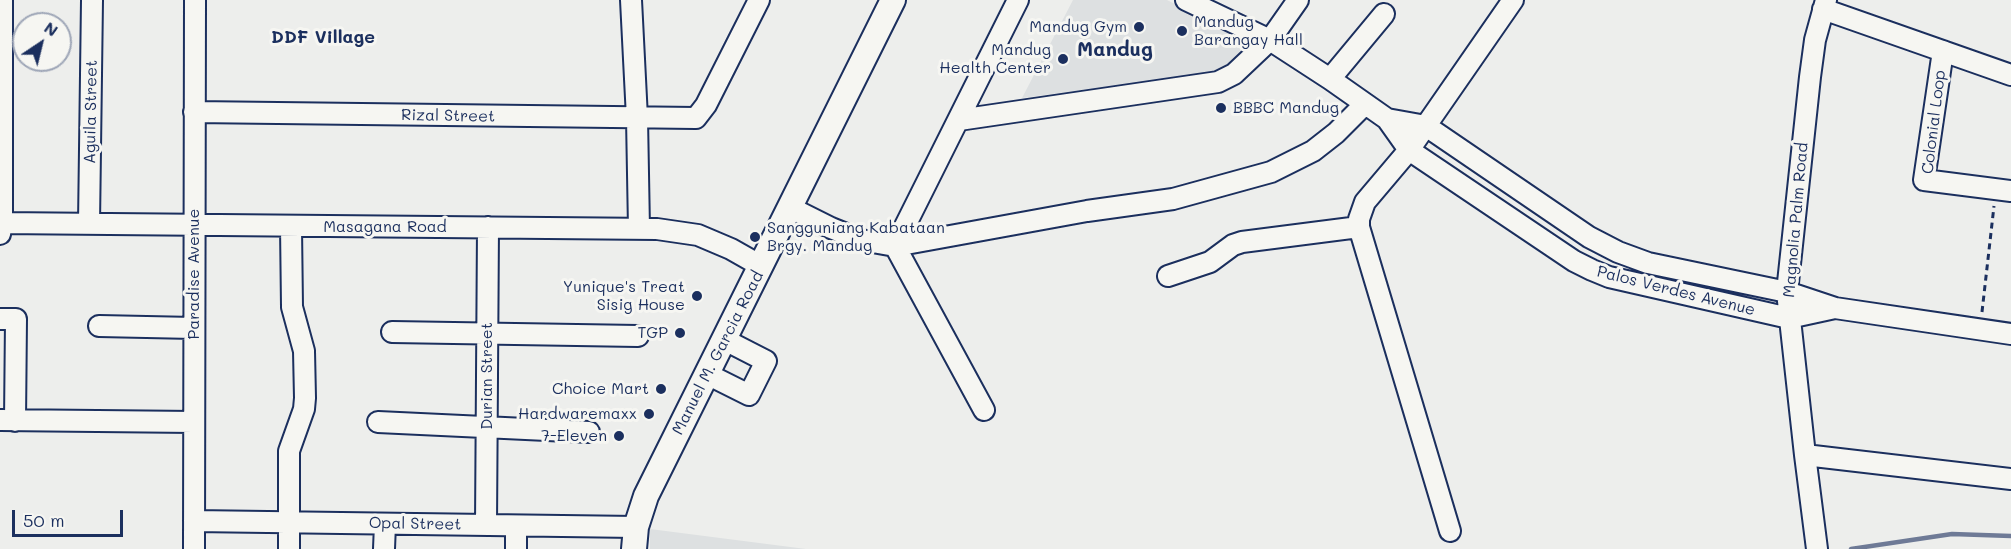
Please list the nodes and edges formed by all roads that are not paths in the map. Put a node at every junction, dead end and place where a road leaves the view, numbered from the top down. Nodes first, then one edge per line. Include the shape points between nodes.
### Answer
1 (2, 0) edge
2 (92, 0) edge
3 (195, 0) edge
4 (631, 0) edge
5 (759, 0) edge
6 (893, 0) edge
7 (1018, 0) edge
8 (1186, 0) edge
9 (1298, 0) edge
10 (1513, 0) edge
11 (1824, 5) edge
12 (1384, 14) dead end
13 (1270, 40) junction
14 (1943, 51) junction
15 (2011, 75) edge
16 (1330, 79) junction
17 (1365, 104) junction
18 (194, 112) junction
19 (638, 118) junction
20 (1388, 119) junction
21 (959, 120) junction
22 (1426, 126) junction
23 (1409, 150) junction
24 (1487, 168) junction
25 (2004, 190) edge
26 (1471, 192) junction
27 (791, 208) junction
28 (90, 224) junction
29 (194, 226) junction
30 (1, 227) edge
31 (291, 227) junction
32 (488, 227) junction
33 (1359, 227) junction
34 (639, 229) junction
35 (895, 246) junction
36 (761, 266) junction
37 (1168, 276) dead end
38 (1787, 292) junction
39 (1835, 309) junction
40 (1789, 318) junction
41 (8, 319) edge
42 (99, 326) dead end
43 (194, 328) junction
44 (392, 332) dead end
45 (487, 333) junction
46 (2011, 334) edge
47 (638, 336) dead end
48 (725, 340) junction
49 (707, 374) junction
50 (984, 410) dead end
51 (7, 421) edge
52 (194, 422) junction
53 (378, 422) dead end
54 (487, 427) junction
55 (589, 432) dead end
56 (1804, 455) junction
57 (2011, 479) edge
58 (194, 521) junction
59 (289, 523) junction
60 (385, 524) junction
61 (486, 525) junction
62 (516, 526) junction
63 (1450, 531) dead end
64 (635, 538) edge
65 (194, 549) edge
66 (289, 549) edge
67 (384, 549) edge
68 (516, 549) edge
69 (1817, 549) edge

1 - 30 street
2 - 28 street, Aguila Street
3 - 18 street, Paradise Avenue
4 - 19 street
5 - 19 street, Rizal Street via 696,118
6 - 27 main road, Manuel M. Garcia Road
7 - 21 street
8 - 13 street, Palos Verdes Avenue
9 - 13 street
10 - 22 street
11 - 14 street
11 - 38 street, Magnolia Palm Road via 1810,77
12 - 16 street
13 - 16 street, Palos Verdes Avenue
13 - 21 street via 1234,74 1218,82
14 - 15 street
14 - 25 street, Colonial Loop via 1924,180
16 - 17 street, Palos Verdes Avenue
17 - 20 street, Palos Verdes Avenue
17 - 35 street via 1312,151 1271,172 1173,199
18 - 19 street, Rizal Street
18 - 29 street, Paradise Avenue
19 - 34 street
20 - 22 street, Palos Verdes Avenue
20 - 23 street, Palos Verdes Avenue
21 - 35 street
22 - 23 street
22 - 24 street, Palos Verdes Avenue
23 - 26 street, Palos Verdes Avenue
23 - 33 street via 1365,202
24 - 26 street
24 - 38 street, Palos Verdes Avenue via 1589,237 1618,252 1648,263
26 - 40 street, Palos Verdes Avenue via 1574,261 1609,277
27 - 35 street via 861,240
27 - 36 main road, Manuel M. Garcia Road
28 - 29 street, Masagana Road
28 - 30 street, Masagana Road
29 - 31 street, Masagana Road
29 - 43 street, Paradise Avenue
31 - 32 street, Masagana Road
31 - 59 street via 292,307 304,351 305,398 289,450
32 - 34 street, Masagana Road
32 - 45 street, Durian Street
33 - 37 street via 1242,242 1210,262
33 - 63 street
34 - 36 street, Masagana Road via 698,235
35 - 50 street
36 - 48 main road, Manuel M. Garcia Road
38 - 39 street, Palos Verdes Avenue
38 - 40 street, Magnolia Palm Road
39 - 40 street, Palos Verdes Avenue
39 - 46 street, Palos Verdes Avenue
40 - 56 street, Magnolia Palm Road
41 - 51 street
42 - 43 street
43 - 52 street, Paradise Avenue
44 - 45 street
45 - 47 street
45 - 54 street, Durian Street
48 - 49 main road, Manuel M. Garcia Road
48 - 49 street via 766,361 749,395
49 - 64 main road, Manuel M. Garcia Road via 646,496
51 - 52 street
52 - 58 street, Paradise Avenue
53 - 54 street
54 - 55 street
54 - 61 street, Durian Street
56 - 57 street
56 - 69 street, Magnolia Palm Road
58 - 59 street, Opal Street
58 - 65 street, Paradise Avenue
59 - 60 street, Opal Street
59 - 66 street
60 - 61 street, Opal Street
60 - 67 street
61 - 62 street, Opal Street
62 - 64 street, Opal Street
62 - 68 street

